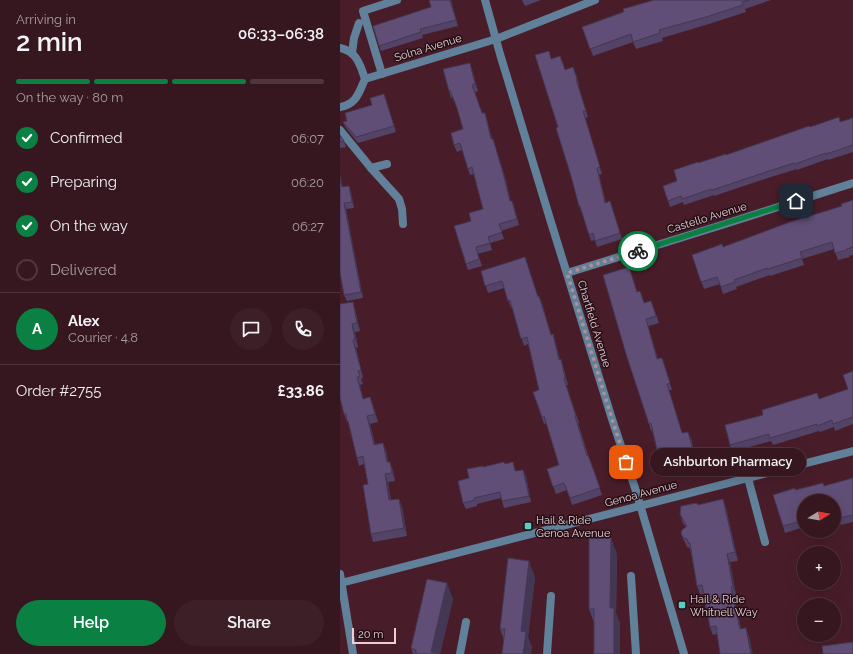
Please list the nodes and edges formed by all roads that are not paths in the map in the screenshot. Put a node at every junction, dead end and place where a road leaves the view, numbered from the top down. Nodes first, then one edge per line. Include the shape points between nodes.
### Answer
1 (397, 0) edge
2 (485, 0) edge
3 (595, 0) edge
4 (360, 23) dead end
5 (496, 39) junction
6 (340, 48) edge
7 (352, 54) junction
8 (382, 74) junction
9 (365, 79) junction
10 (340, 107) edge
11 (340, 130) edge
12 (387, 164) dead end
13 (371, 168) junction
14 (853, 183) edge
15 (402, 224) dead end
16 (567, 273) junction
17 (853, 451) edge
18 (748, 478) junction
19 (640, 506) junction
20 (766, 542) dead end
21 (631, 576) dead end
22 (341, 579) edge
23 (551, 596) dead end
24 (466, 622) dead end
25 (353, 654) edge
26 (460, 654) edge
27 (547, 654) edge
28 (636, 654) edge
29 (684, 654) edge

1 - 8 street via 363,11
2 - 5 street, Chartfield Avenue
3 - 5 street, Solna Avenue
4 - 7 street via 354,38
5 - 8 street, Solna Avenue
5 - 16 street, Chartfield Avenue
6 - 7 street
7 - 9 street via 360,62
8 - 9 street, Solna Avenue
9 - 10 street via 356,100
11 - 13 street
12 - 13 street
13 - 15 street via 399,199
14 - 16 street, Castello Avenue
16 - 19 street, Chartfield Avenue
17 - 18 street, Genoa Avenue
18 - 19 street, Genoa Avenue
18 - 20 street
19 - 22 street, Genoa Avenue
19 - 29 street, Chartfield Avenue
21 - 28 street
22 - 25 street
23 - 27 street
24 - 26 street

